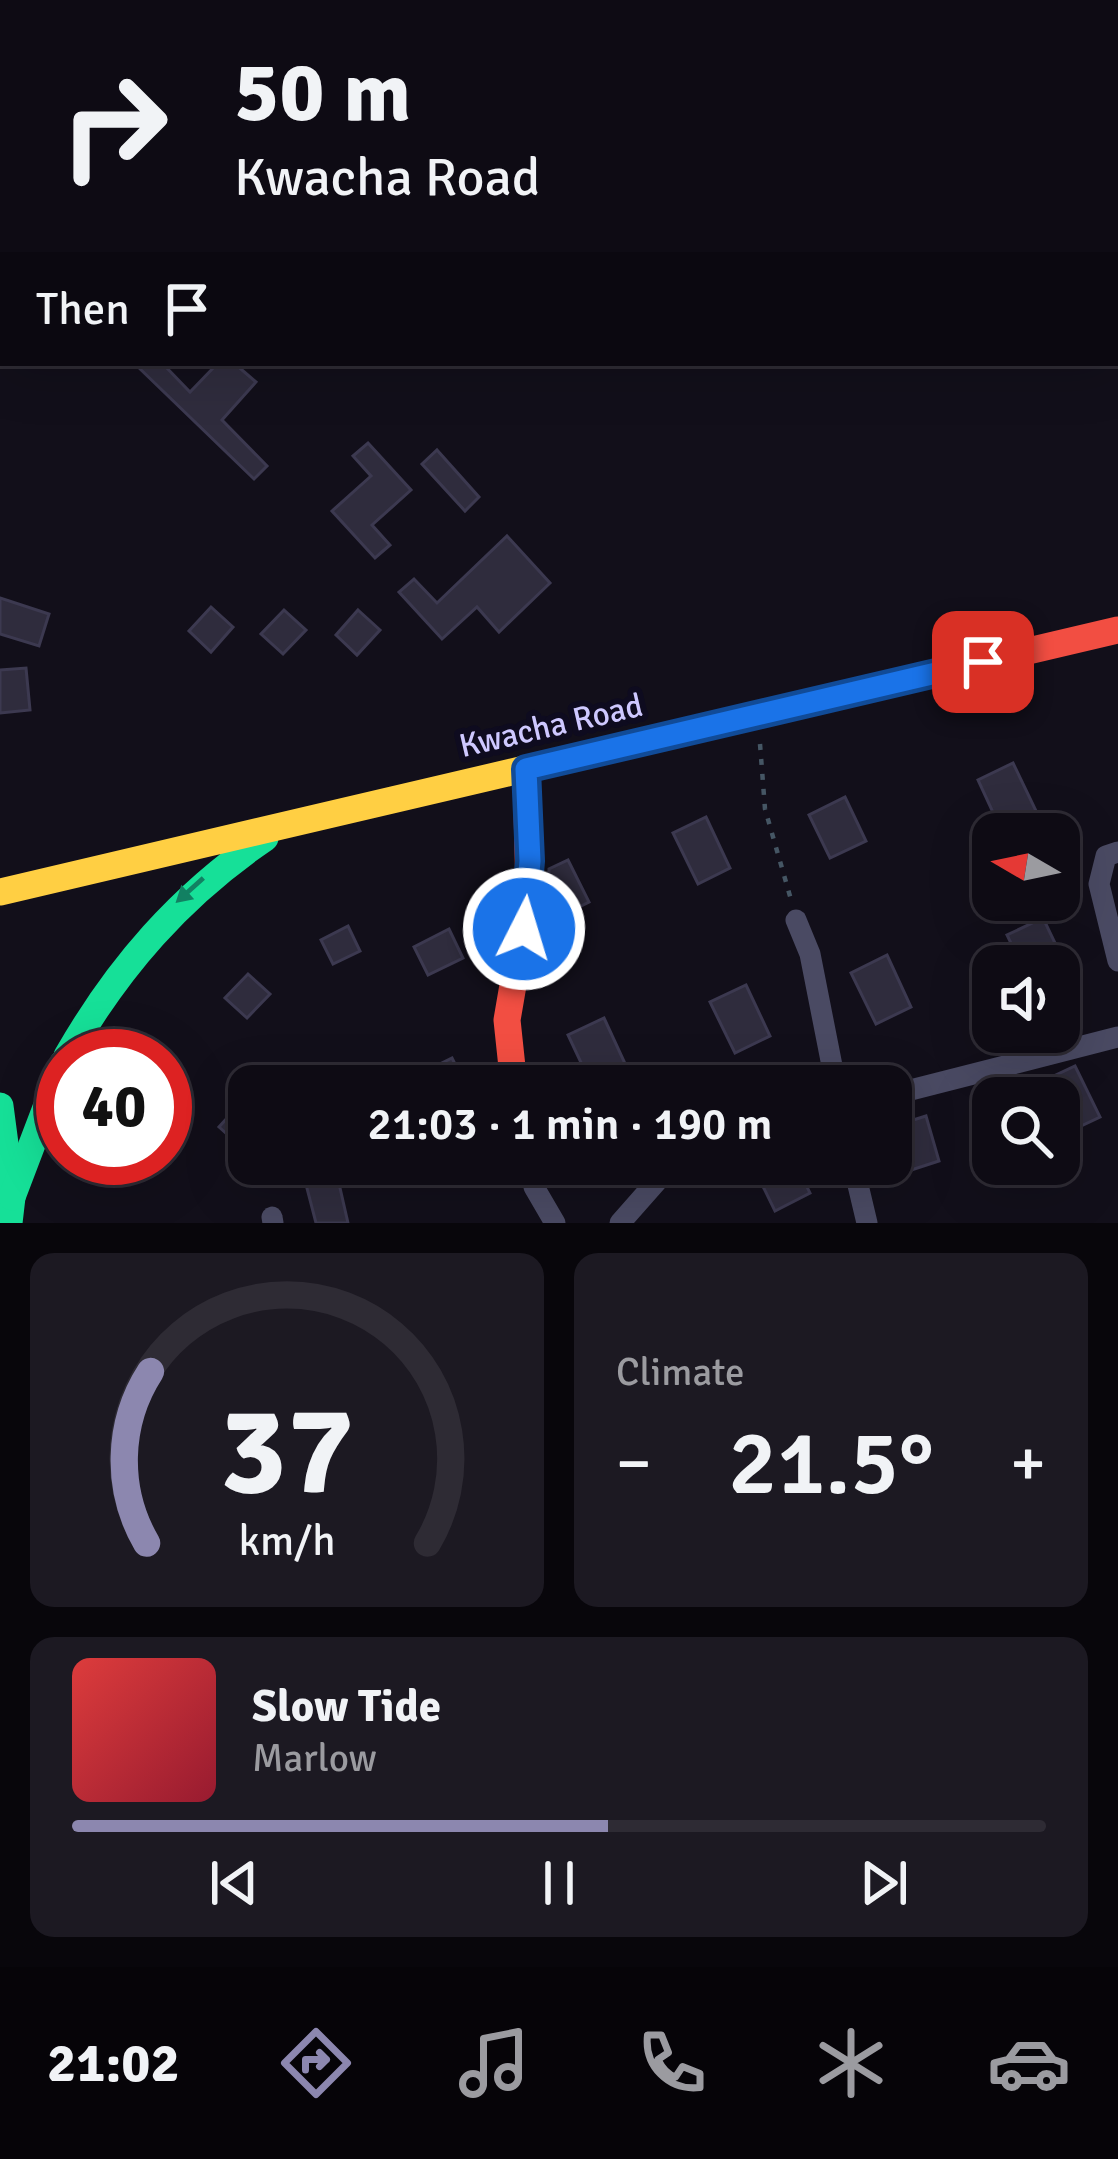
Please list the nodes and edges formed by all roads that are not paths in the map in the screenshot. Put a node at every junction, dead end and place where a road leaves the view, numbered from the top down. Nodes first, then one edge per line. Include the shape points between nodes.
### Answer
1 (1118, 630) edge
2 (526, 769) junction
3 (286, 824) junction
4 (1118, 852) edge
5 (0, 892) edge
6 (796, 920) road end
7 (1118, 962) edge
8 (84, 1029) edge
9 (1118, 1037) edge
10 (512, 1065) edge
11 (832, 1065) edge
12 (912, 1090) edge
13 (0, 1106) edge
14 (36, 1140) edge
15 (534, 1185) edge
16 (653, 1185) edge
17 (858, 1185) edge
18 (11, 1210) edge
19 (555, 1223) edge
20 (620, 1223) edge
21 (867, 1223) edge

1 - 2 main road, Kwacha Road
2 - 3 main road, Kwacha Road
2 - 10 main road via 529,892 507,1020
3 - 5 main road, Kwacha Road
3 -> 8 main road via 170,908
4 - 7 street via 1099,871
6 - 11 street
9 - 12 street
13 - 18 main road
14 - 18 main road
15 - 19 street
16 - 20 street
17 - 21 street

